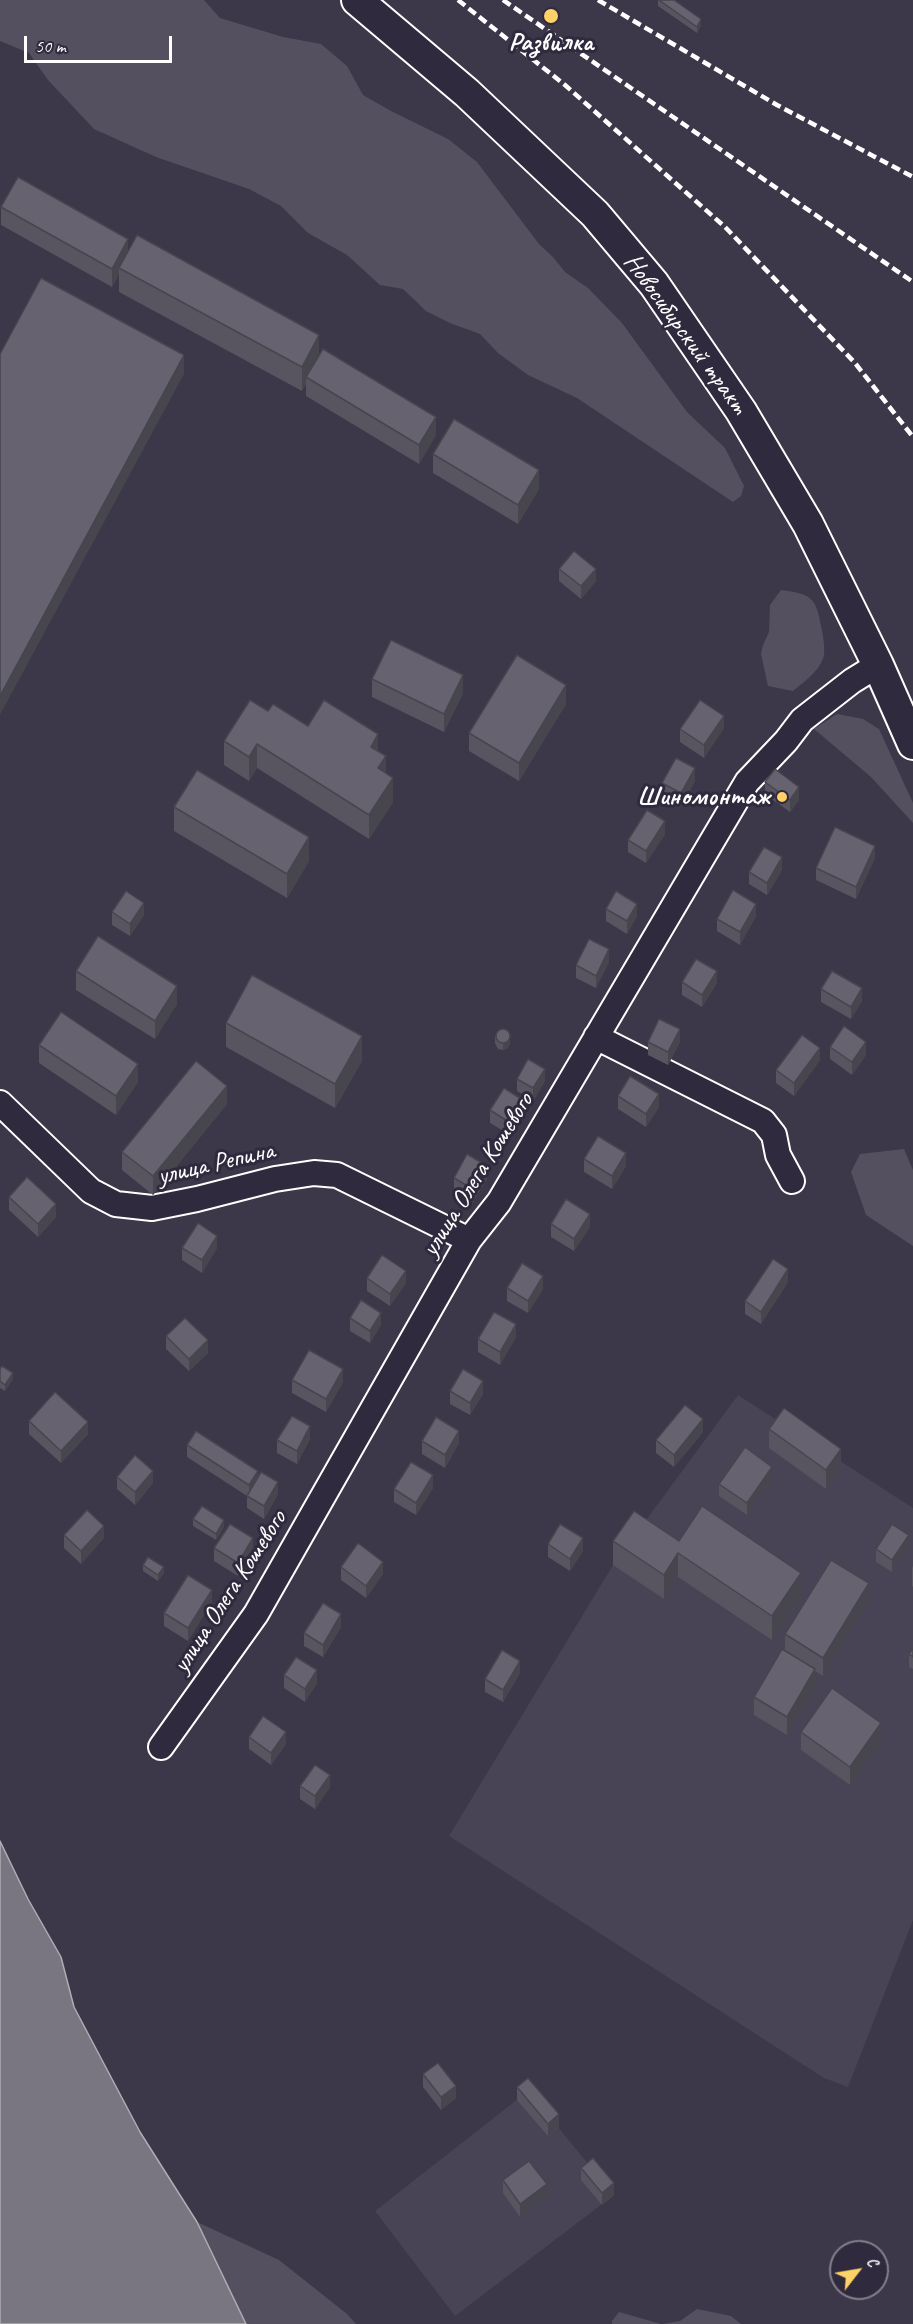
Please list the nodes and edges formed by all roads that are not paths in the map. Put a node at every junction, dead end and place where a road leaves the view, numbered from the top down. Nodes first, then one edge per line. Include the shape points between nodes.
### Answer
1 (357, 0) edge
2 (878, 665) junction
3 (913, 744) edge
4 (596, 1037) junction
5 (0, 1103) edge
6 (792, 1181) dead end
7 (469, 1240) junction
8 (161, 1747) dead end

1 - 2 main road, Новосибирский тракт via 467,93 595,214 654,284 741,411 808,524
2 - 3 main road, Новосибирский тракт
2 - 4 street, улица Олега Кошевого via 802,720 747,782
4 - 6 street via 763,1121 774,1136 778,1155
4 - 7 street, улица Олега Кошевого via 499,1202
5 - 7 street, улица Репина via 91,1191 116,1204 152,1208 275,1179 314,1173 336,1175
7 - 8 street, улица Олега Кошевого via 256,1614

